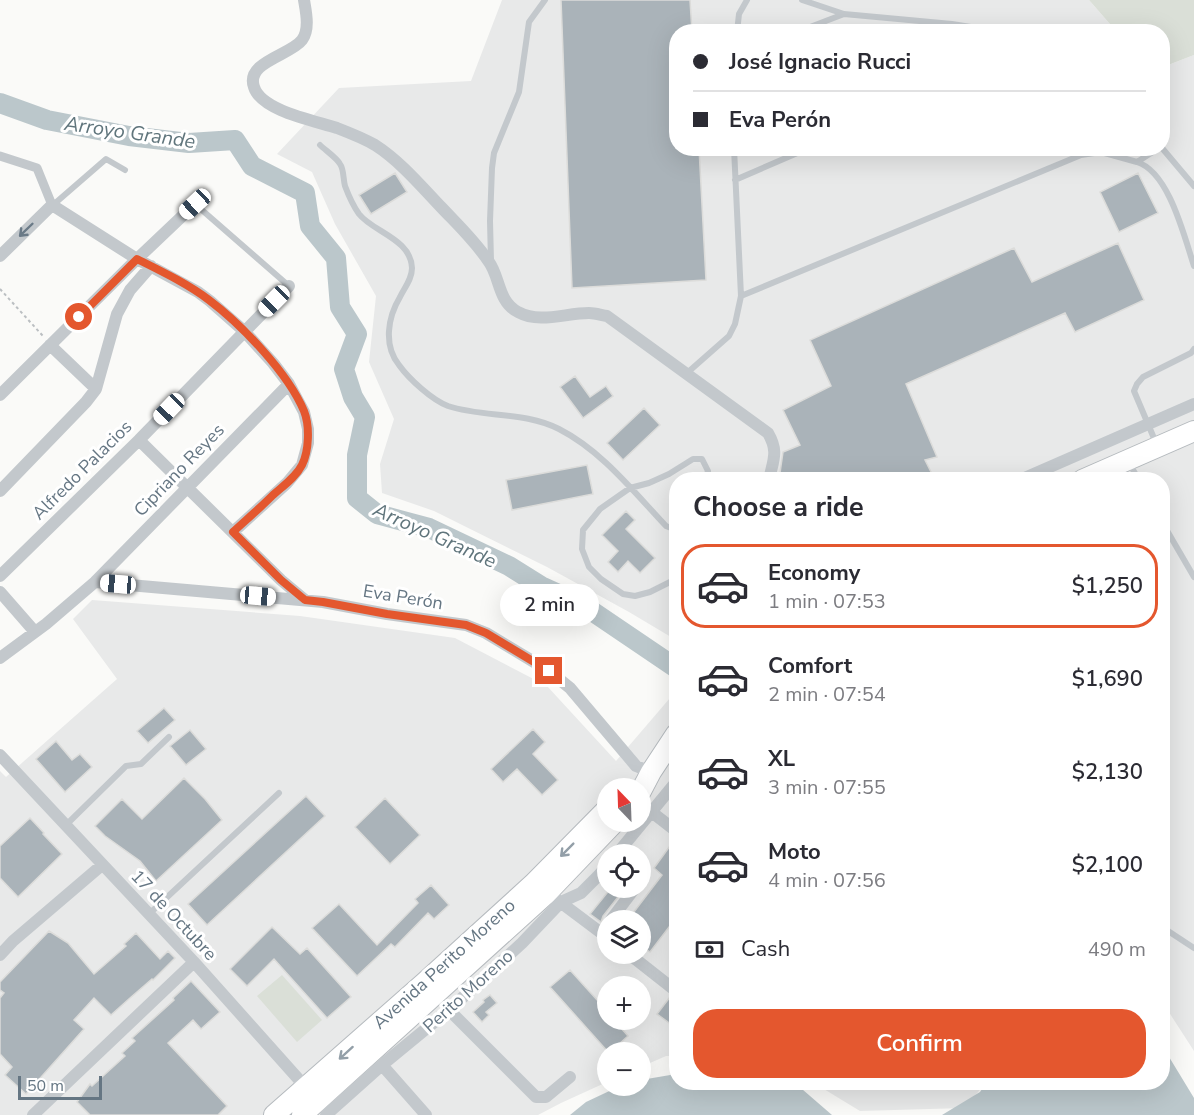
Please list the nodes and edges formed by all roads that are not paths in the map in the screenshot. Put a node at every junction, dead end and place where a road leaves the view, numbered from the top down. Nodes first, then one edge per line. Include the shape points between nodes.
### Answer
1 (304, 0) edge
2 (545, 0) edge
3 (747, 0) edge
4 (802, 0) edge
5 (844, 14) junction
6 (737, 24) edge
7 (818, 24) edge
8 (952, 24) edge
9 (320, 145) dead end
10 (0, 156) edge
11 (734, 156) edge
12 (790, 156) edge
13 (1079, 156) edge
14 (1115, 156) edge
15 (1147, 156) edge
16 (1167, 156) edge
17 (1137, 162) junction
18 (125, 170) dead end
19 (735, 180) junction
20 (1194, 186) edge
21 (195, 204) joint
22 (52, 205) junction
23 (0, 256) edge
24 (137, 259) junction
25 (492, 265) junction
26 (151, 266) junction
27 (1194, 266) edge
28 (289, 286) joint
29 (741, 296) junction
30 (244, 332) junction
31 (50, 345) junction
32 (1194, 349) edge
33 (687, 373) junction
34 (289, 384) junction
35 (96, 389) junction
36 (0, 395) edge
37 (1194, 404) edge
38 (1148, 424) junction
39 (1194, 431) edge
40 (139, 440) junction
41 (1157, 447) junction
42 (1127, 460) junction
43 (672, 472) edge
44 (708, 472) edge
45 (770, 472) edge
46 (1038, 472) edge
47 (1100, 472) edge
48 (1134, 472) edge
49 (669, 474) edge
50 (187, 488) junction
51 (630, 488) junction
52 (0, 491) edge
53 (669, 527) edge
54 (233, 532) junction
55 (1170, 536) edge
56 (0, 576) edge
57 (1194, 577) edge
58 (94, 582) junction
59 (669, 582) edge
60 (0, 592) edge
61 (305, 600) junction
62 (35, 632) junction
63 (0, 658) edge
64 (169, 737) dead end
65 (669, 745) edge
66 (0, 755) edge
67 (651, 772) junction
68 (642, 778) edge
69 (648, 778) edge
70 (669, 791) edge
71 (279, 793) dead end
72 (652, 812) junction
73 (597, 823) edge
74 (66, 825) junction
75 (669, 825) edge
76 (605, 832) edge
77 (625, 844) edge
78 (102, 865) junction
79 (597, 878) edge
80 (547, 893) junction
81 (149, 914) junction
82 (597, 924) edge
83 (1170, 932) edge
84 (1194, 948) edge
85 (0, 955) edge
86 (194, 962) junction
87 (642, 964) edge
88 (669, 985) edge
89 (449, 1010) junction
90 (382, 1065) junction
91 (570, 1077) dead end
92 (317, 1101) edge
93 (33, 1115) edge
94 (274, 1115) edge
95 (302, 1115) edge
96 (426, 1115) edge

1 - 25 street via 303,39 292,50 258,69 253,78 258,95 290,114 337,128 375,146 426,192
2 - 25 lane via 529,22 519,92 494,153
3 - 6 lane
4 - 5 lane
5 - 7 lane
5 - 8 lane
9 - 51 lane via 341,164 345,187 360,215 395,239 410,257 410,280 398,299 389,333 390,351 398,365 445,405 533,419 558,428 588,447
10 - 22 street via 37,168
11 - 19 lane
12 - 19 lane
13 - 29 lane
14 - 17 lane
15 - 17 lane
16 - 20 lane
17 - 27 lane via 1156,175 1168,194
18 - 22 lane via 106,159
19 - 29 lane
21 - 24 street
21 - 28 lane
22 -> 23 street
22 - 24 street
24 - 26 street
24 - 31 street
25 - 33 street via 501,292 515,311 547,318 591,313 607,316
26 - 30 street via 198,292
26 - 35 street via 130,290 117,314
28 - 30 street, Alfredo Palacios
29 - 33 lane via 729,336
30 - 34 street
30 - 40 street, Alfredo Palacios
31 - 35 street
31 - 36 street
32 - 38 lane via 1137,384 1134,392
33 - 45 street via 768,433 775,452
34 - 50 street, Cipriano Reyes
34 - 54 street via 308,429 302,465
35 - 52 street
37 - 38 street
38 - 41 lane
38 - 46 street
39 - 41 main road
40 - 50 street
40 - 56 street, Alfredo Palacios
41 - 42 main road
42 - 47 main road
42 - 48 lane
43 - 44 lane via 693,459 702,459
49 - 51 lane
50 - 54 street
50 - 58 street, Cipriano Reyes
51 - 53 lane
51 - 59 lane via 600,509 583,530 582,549 589,567 623,594 635,596
54 - 61 street
55 - 57 lane
58 - 61 street, Eva Perón
58 - 62 street, Cipriano Reyes
60 - 62 street
61 - 67 street, Eva Perón via 466,625 486,633 570,688 636,766
62 - 63 street, Cipriano Reyes
64 - 74 lane via 141,764 126,766
65 - 67 main road
66 - 74 street, 17 de Octubre
67 - 68 main road
67 - 69 main road
70 - 72 street
71 - 81 lane
72 - 75 street
72 - 77 street
73 -> 80 main road, Avenida Perito Moreno
74 - 78 street, 17 de Octubre
76 - 80 main road, Avenida Perito Moreno
78 - 81 street, 17 de Octubre
78 - 85 street
79 - 80 street, Perito Moreno via 581,893
80 - 82 street
80 - 89 street, Perito Moreno via 522,943
80 - 92 main road, Avenida Perito Moreno
81 - 86 street, 17 de Octubre
83 - 84 lane
86 - 92 street, 17 de Octubre
86 - 93 street
87 - 88 street
89 - 90 street, Perito Moreno
89 - 91 street via 536,1097 546,1097
90 - 92 street, Perito Moreno
90 - 96 street
92 - 94 main road, Avenida Perito Moreno
92 - 95 main road, Avenida Perito Moreno

